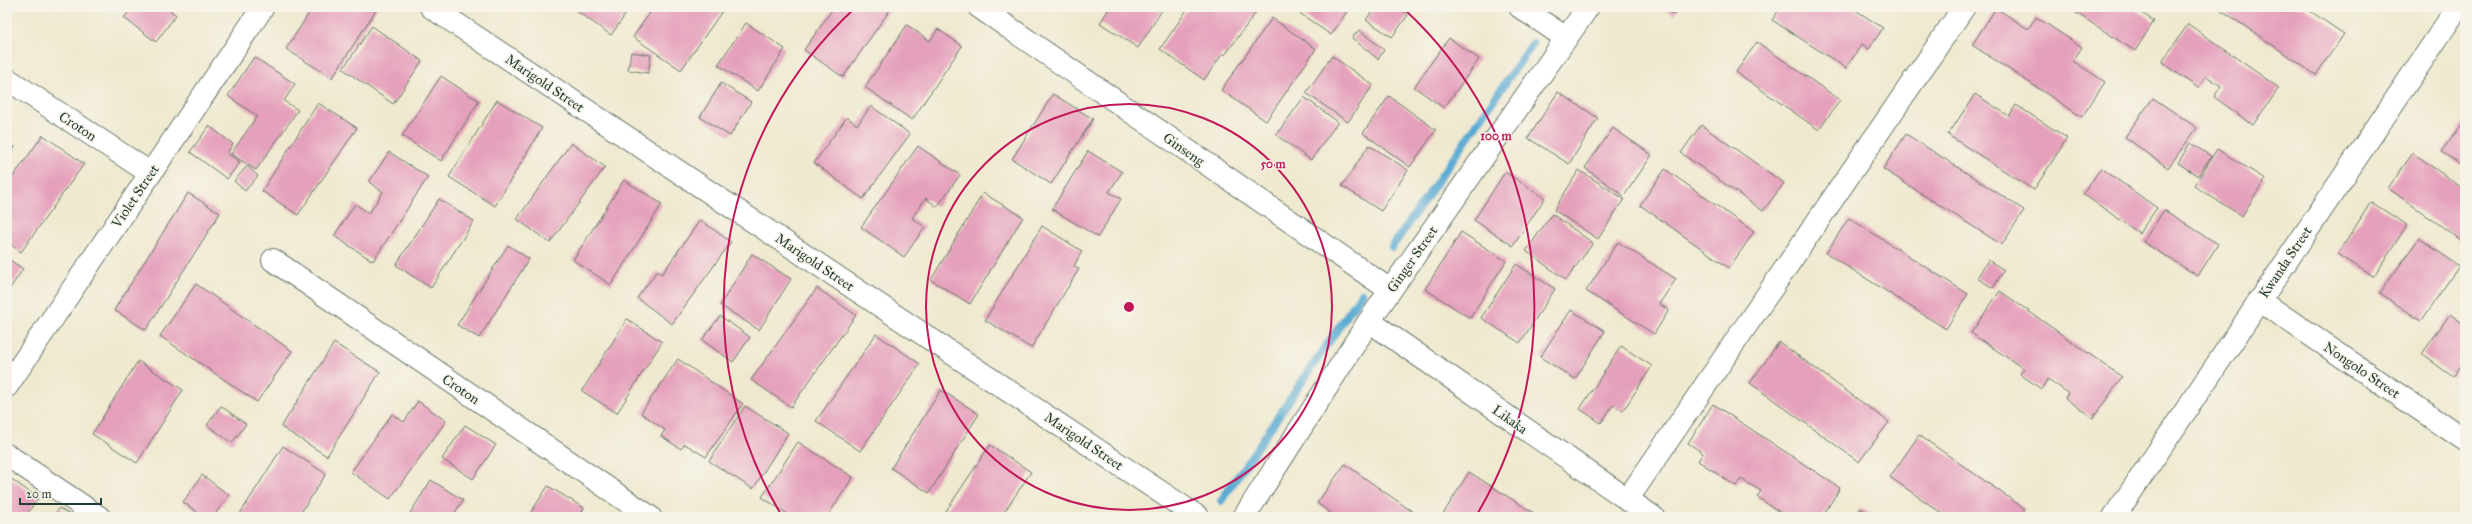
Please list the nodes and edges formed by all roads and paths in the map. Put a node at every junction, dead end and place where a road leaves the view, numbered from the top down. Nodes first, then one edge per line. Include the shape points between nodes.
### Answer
1 (263, 7) edge
2 (431, 7) edge
3 (979, 7) edge
4 (1520, 7) edge
5 (1588, 7) edge
6 (1964, 7) edge
7 (2458, 7) edge
8 (1566, 38) junction
9 (7, 79) edge
10 (150, 173) junction
11 (273, 260) dead end
12 (1390, 290) junction
13 (2259, 300) junction
14 (1369, 321) junction
15 (7, 386) edge
16 (2465, 440) edge
17 (7, 455) edge
18 (1637, 510) edge
19 (99, 517) edge
20 (650, 517) edge
21 (1198, 517) edge
22 (1244, 517) edge
23 (2114, 517) edge

1 - 10 street, Violet Street
2 - 21 street, Marigold Street
3 - 12 street, Ginseng
4 - 8 street
5 - 8 street, Ginger Street
6 - 18 street
7 - 13 street, Kwanda Street
8 - 12 street, Ginger Street
9 - 10 street, Croton
10 - 15 street, Violet Street
11 - 20 street, Croton
12 - 14 street, Ginger Street
13 - 16 street, Nongolo Street
13 - 23 street, Kwanda Street
14 - 18 street, Likaka
14 - 22 street, Ginger Street
17 - 19 street

